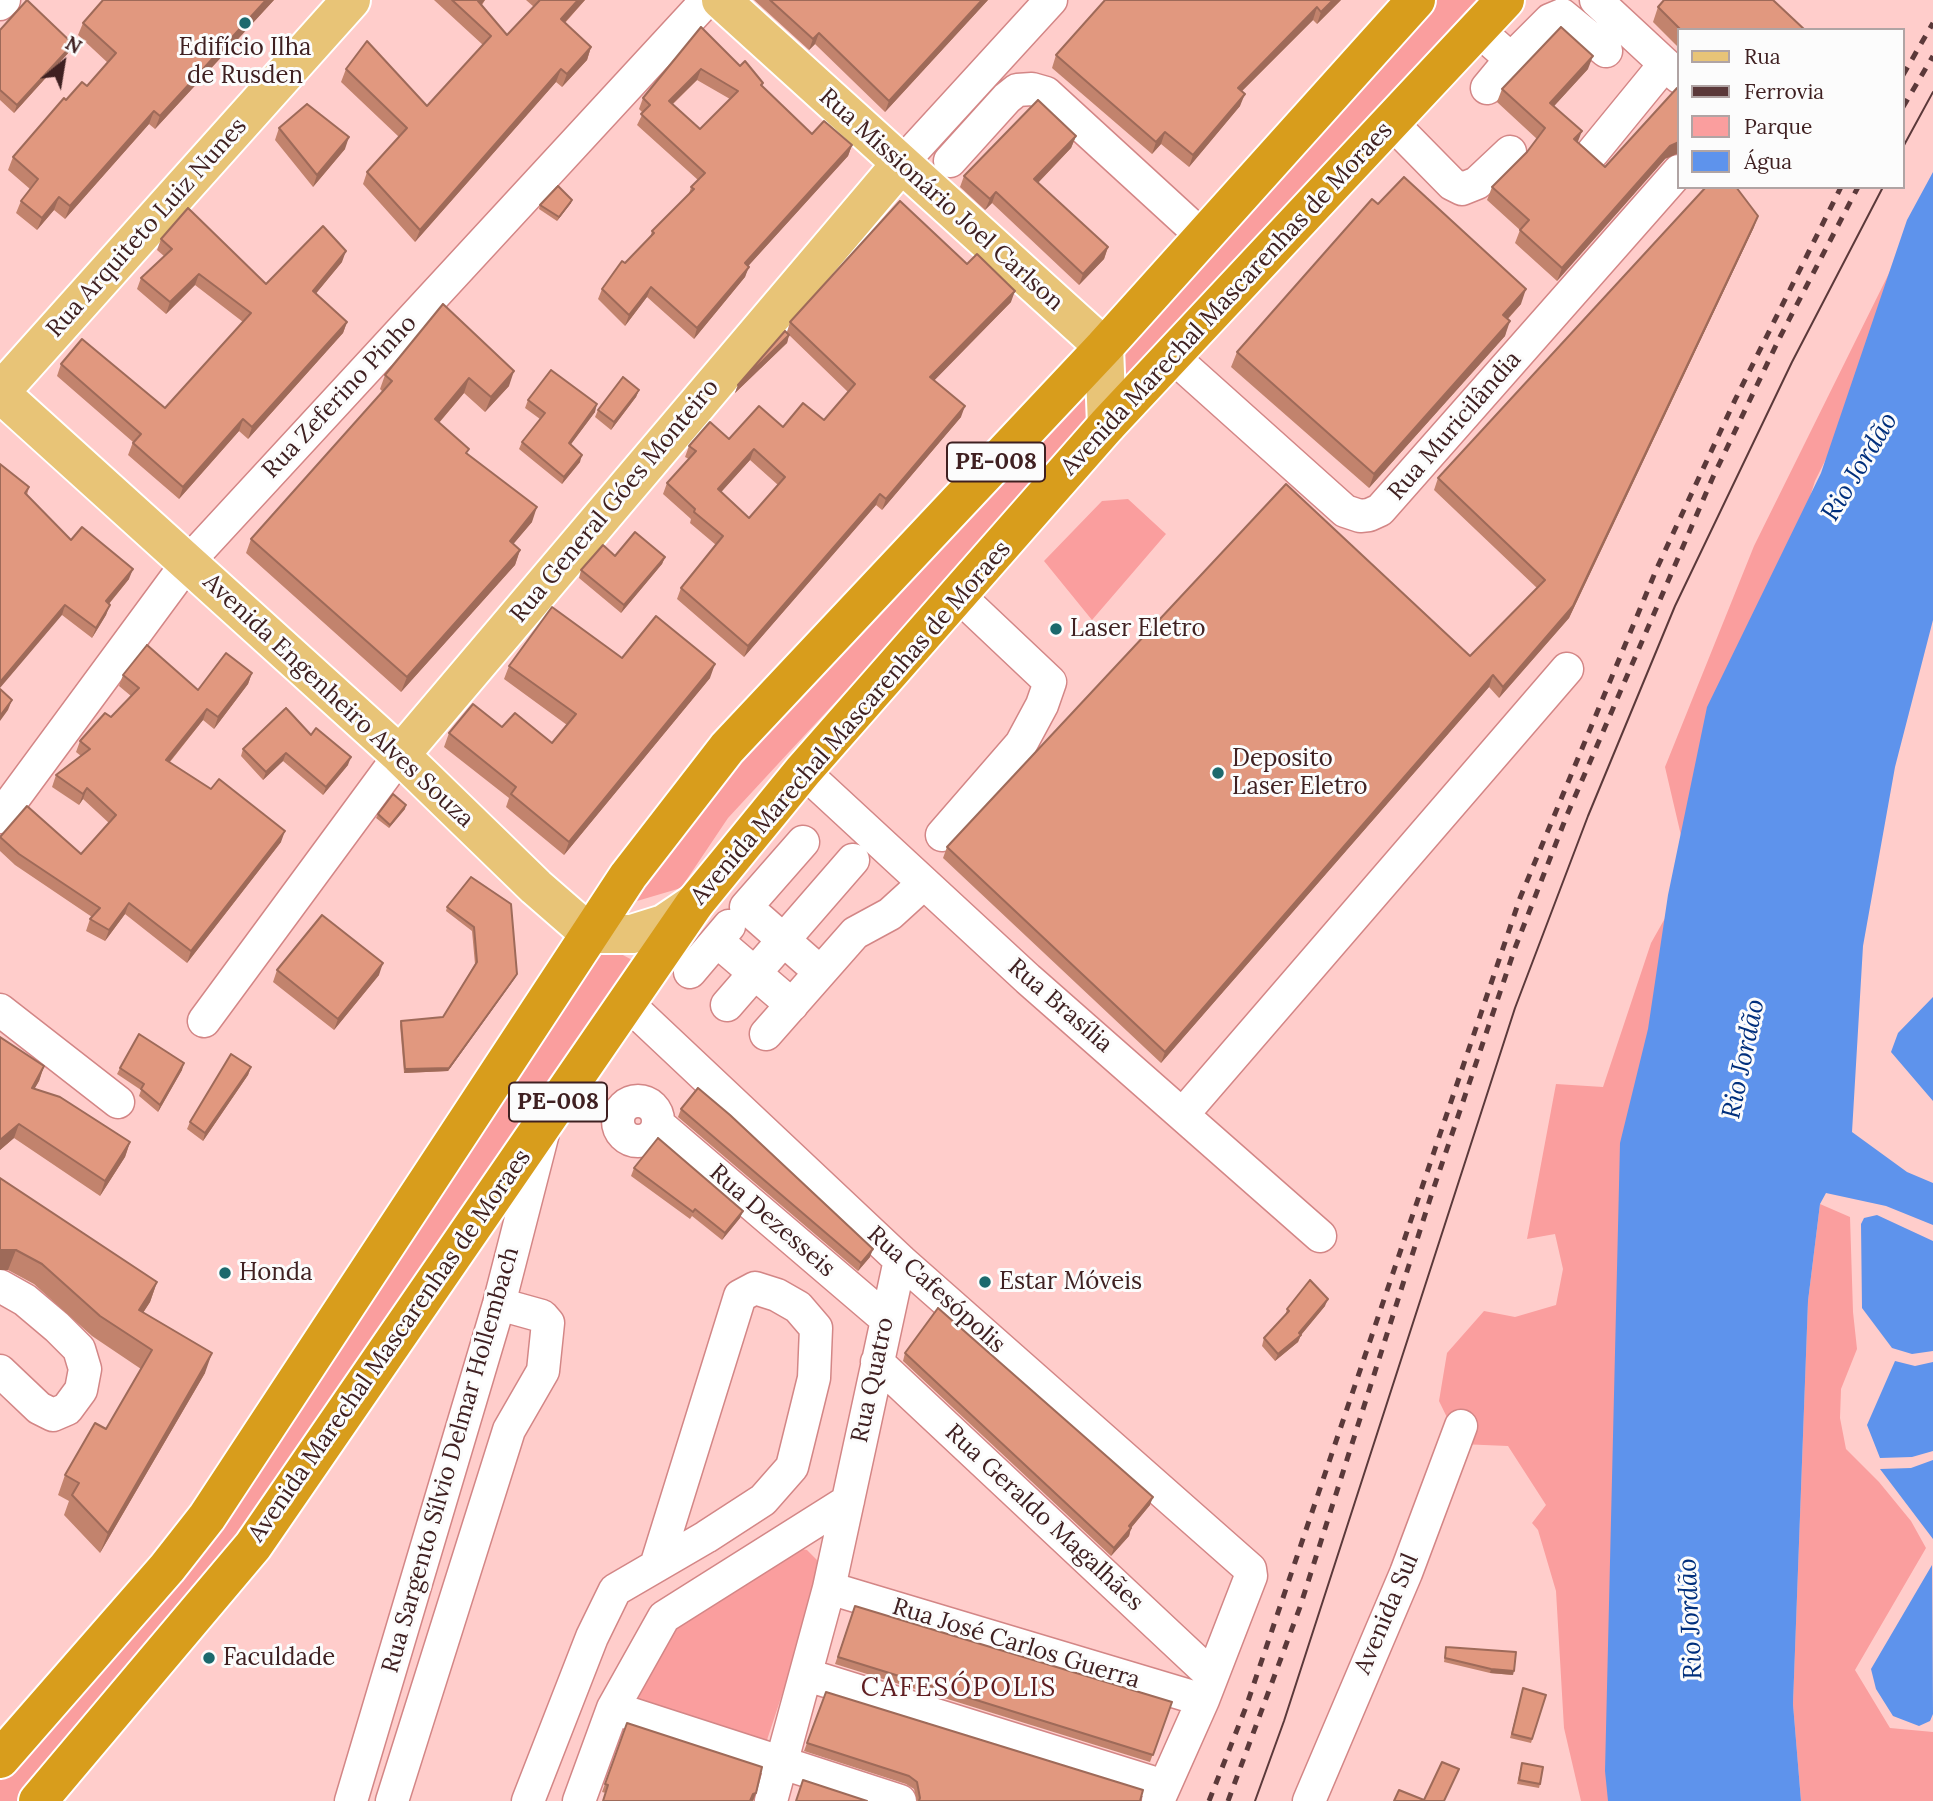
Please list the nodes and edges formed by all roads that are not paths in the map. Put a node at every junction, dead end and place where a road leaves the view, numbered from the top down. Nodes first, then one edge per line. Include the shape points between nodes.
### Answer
1 (4, 0) edge
2 (351, 0) edge
3 (707, 0) edge
4 (721, 0) edge
5 (1051, 0) edge
6 (1416, 0) edge
7 (1505, 0) edge
8 (1597, 0) edge
9 (0, 4) edge
10 (1477, 29) junction
11 (1606, 51) dead end
12 (1511, 59) junction
13 (1672, 70) edge
14 (1487, 88) dead end
15 (1391, 122) junction
16 (1510, 152) dead end
17 (1593, 152) edge
18 (950, 161) dead end
19 (900, 165) junction
20 (1678, 172) edge
21 (1202, 236) junction
22 (1104, 347) junction
23 (1172, 356) junction
24 (0, 393) edge
25 (1107, 425) junction
26 (188, 562) junction
27 (959, 596) junction
28 (1567, 669) dead end
29 (400, 754) junction
30 (803, 771) junction
31 (0, 817) edge
32 (942, 835) dead end
33 (803, 842) dead end
34 (853, 860) dead end
35 (920, 888) junction
36 (695, 903) junction
37 (746, 907) junction
38 (590, 934) junction
39 (717, 941) junction
40 (783, 941) junction
41 (690, 972) dead end
42 (820, 972) junction
43 (755, 973) junction
44 (628, 1004) junction
45 (727, 1005) dead end
46 (792, 1005) junction
47 (0, 1010) edge
48 (204, 1021) dead end
49 (766, 1034) dead end
50 (118, 1102) dead end
51 (1183, 1114) junction
52 (546, 1118) junction
53 (658, 1124) dead end
54 (1320, 1236) dead end
55 (900, 1260) junction
56 (0, 1286) edge
57 (499, 1304) junction
58 (885, 1318) junction
59 (877, 1362) junction
60 (0, 1371) edge
61 (1461, 1426) dead end
62 (848, 1501) junction
63 (656, 1566) junction
64 (829, 1588) junction
65 (807, 1675) junction
66 (1207, 1687) junction
67 (613, 1708) junction
68 (0, 1759) edge
69 (782, 1763) junction
70 (1161, 1794) edge
71 (583, 1800) edge
72 (38, 1801) edge
73 (351, 1801) edge
74 (392, 1801) edge
75 (527, 1801) edge
76 (771, 1801) edge
77 (900, 1801) edge
78 (1309, 1801) edge

1 - 9 street
2 - 24 main road, Rua Arquiteto Luiz Nunes
3 - 26 street, Rua Zeferino Pinho
4 - 19 main road, Rua Missionário Joel Carlson
5 - 19 street, Rua General Góes Monteiro
6 - 21 highway, PE-008
7 - 10 highway, Avenida Marechal Mascarenhas de Moraes / PE-008
8 - 13 street
10 - 12 street
10 - 15 highway, Avenida Marechal Mascarenhas de Moraes / PE-008
11 - 12 street via 1562,15 1550,20
12 - 14 street
13 - 17 street
15 - 16 street via 1462,190 1477,183
15 - 23 highway, Avenida Marechal Mascarenhas de Moraes / PE-008
18 - 21 street via 1017,90 1046,93
19 - 22 main road, Rua Missionário Joel Carlson
19 - 29 main road, Rua General Góes Monteiro
20 - 23 street, Rua Muricilândia via 1380,510 1369,515 1345,511
21 - 22 highway, PE-008
22 - 25 main road
22 - 38 highway, PE-008 via 727,748 628,876
23 - 25 highway, Avenida Marechal Mascarenhas de Moraes / PE-008
24 - 26 main road, Avenida Engenheiro Alves Souza
25 - 27 highway, Avenida Marechal Mascarenhas de Moraes / PE-008
26 - 29 main road, Avenida Engenheiro Alves Souza
26 - 31 street, Rua Zeferino Pinho
27 - 30 highway, Avenida Marechal Mascarenhas de Moraes / PE-008
27 - 32 street via 1050,682 1021,744
28 - 51 street
29 - 38 main road, Avenida Engenheiro Alves Souza
29 - 48 street, Rua General Góes Monteiro
30 - 35 street, Rua Brasília
30 - 36 highway, Avenida Marechal Mascarenhas de Moraes / PE-008
33 - 37 street
34 - 40 street
35 - 42 street via 890,914 855,933
35 - 51 street, Rua Brasília
36 - 38 main road via 664,924 632,934
36 - 44 highway, Avenida Marechal Mascarenhas de Moraes / PE-008
37 - 39 street
37 - 40 street
38 - 68 highway, PE-008 via 207,1517
39 - 41 street
39 - 43 street
40 - 42 street
40 - 43 street
42 - 46 street
43 - 45 street
43 - 46 street
44 - 52 highway, Avenida Marechal Mascarenhas de Moraes / PE-008
44 - 55 street, Rua Cafesópolis
46 - 49 street
47 - 50 street
51 - 54 street, Rua Brasília
52 - 57 street, Rua Sargento Sílvio Delmar Hollembach
52 - 72 highway, Avenida Marechal Mascarenhas de Moraes / PE-008 via 253,1546
53 - 58 street, Rua Dezesseis
55 - 58 street, Rua Quatro
55 - 66 street, Rua Cafesópolis via 1250,1569
56 - 60 street via 25,1300 79,1349 85,1369 81,1390 67,1409 54,1415 39,1408
57 - 73 street, Rua Sargento Sílvio Delmar Hollembach
57 - 74 street via 522,1308 548,1323 543,1371 509,1430
58 - 59 street, Rua Quatro
59 - 62 street, Rua Quatro
59 - 66 street, Rua Geraldo Magalhães
61 - 78 street, Avenida Sul via 1406,1573
62 - 64 street, Rua Quatro
62 - 67 street via 670,1612 657,1625
63 - 63 street via 763,1500 792,1466 814,1378 816,1328 799,1307 777,1295 755,1288 740,1296
63 - 75 street via 625,1581 610,1598
64 - 65 street, Rua Quatro
64 - 66 street, Rua José Carlos Guerra
65 - 69 street, Rua Quatro
65 - 70 street
66 - 70 street
67 - 69 street
67 - 71 street
69 - 76 street, Rua Quatro
69 - 77 street

